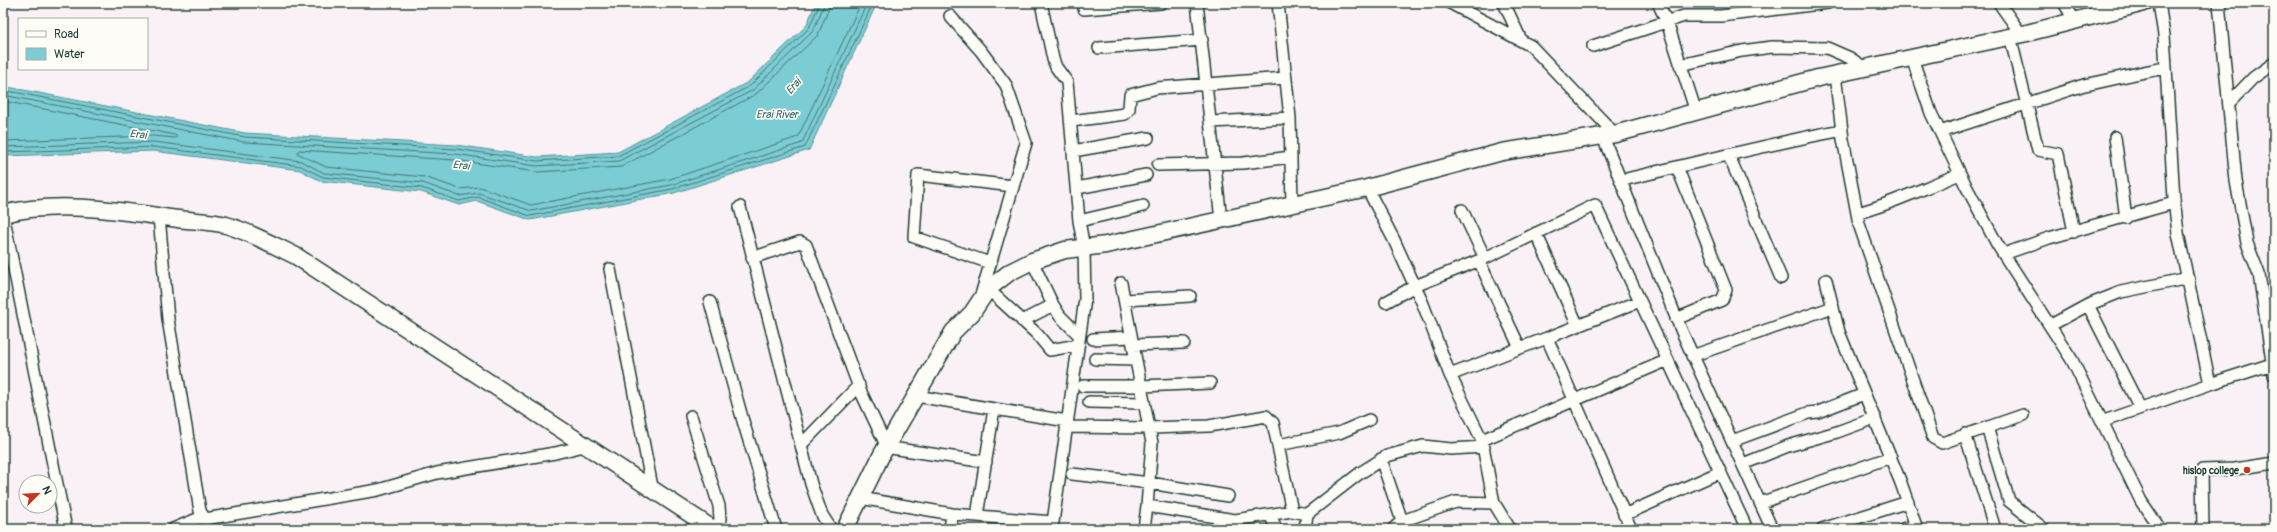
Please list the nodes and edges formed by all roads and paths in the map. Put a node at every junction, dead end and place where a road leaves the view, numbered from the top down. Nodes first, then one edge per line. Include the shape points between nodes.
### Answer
1 (1041, 3) edge
2 (1161, 3) edge
3 (1197, 3) edge
4 (1278, 3) edge
5 (1450, 3) edge
6 (1504, 3) edge
7 (1658, 3) edge
8 (1828, 3) edge
9 (1999, 3) edge
10 (2064, 3) edge
11 (2144, 3) edge
12 (2159, 3) edge
13 (2219, 3) edge
14 (1084, 9) dead end
15 (2097, 9) edge
16 (950, 16) dead end
17 (2075, 21) junction
18 (1666, 22) junction
19 (2016, 35) junction
20 (1202, 40) junction
21 (1521, 40) junction
22 (1593, 46) dead end
23 (1099, 48) dead end
24 (1912, 58) junction
25 (2274, 63) edge
26 (1680, 66) junction
27 (1865, 68) junction
28 (2166, 68) junction
29 (1835, 75) junction
30 (1285, 78) junction
31 (1206, 85) junction
32 (2229, 103) junction
33 (2028, 104) junction
34 (1696, 112) junction
35 (1290, 118) junction
36 (1071, 121) junction
37 (1210, 122) junction
38 (1842, 130) junction
39 (1940, 132) junction
40 (1609, 136) junction
41 (2115, 137) dead end
42 (1148, 138) dead end
43 (1073, 151) junction
44 (1729, 156) junction
45 (1291, 157) junction
46 (1214, 164) junction
47 (1158, 165) dead end
48 (1677, 167) junction
49 (1960, 174) junction
50 (1146, 175) dead end
51 (1622, 180) junction
52 (1013, 186) junction
53 (1076, 188) junction
54 (1367, 188) junction
55 (2174, 203) junction
56 (1292, 205) junction
57 (1143, 206) dead end
58 (740, 207) dead end
59 (1462, 210) dead end
60 (1857, 213) junction
61 (3, 214) edge
62 (159, 216) junction
63 (2126, 218) junction
64 (1221, 220) junction
65 (1079, 221) junction
66 (2074, 232) junction
67 (1536, 233) junction
68 (1084, 248) junction
69 (2004, 254) junction
70 (752, 258) junction
71 (1482, 260) junction
72 (1032, 261) junction
73 (990, 263) junction
74 (610, 269) dead end
75 (1781, 278) dead end
76 (2189, 278) junction
77 (1826, 280) dead end
78 (1121, 283) dead end
79 (1415, 286) junction
80 (984, 294) junction
81 (1190, 296) dead end
82 (1124, 300) junction
83 (1640, 301) junction
84 (710, 302) dead end
85 (1386, 302) dead end
86 (1053, 305) junction
87 (2088, 306) junction
88 (1833, 307) junction
89 (1676, 319) junction
90 (1022, 320) junction
91 (2051, 325) junction
92 (1578, 326) junction
93 (1547, 338) junction
94 (1093, 339) dead end
95 (1079, 340) junction
96 (1132, 341) junction
97 (1184, 343) dead end
98 (1520, 348) junction
99 (1692, 356) junction
100 (1095, 359) dead end
101 (1135, 360) junction
102 (1668, 360) junction
103 (2273, 370) edge
104 (1450, 375) junction
105 (1210, 383) dead end
106 (2210, 384) junction
107 (860, 385) junction
108 (1083, 386) dead end
109 (1141, 386) junction
110 (1864, 394) junction
111 (916, 396) junction
112 (1573, 401) junction
113 (1089, 402) dead end
114 (1143, 403) junction
115 (2140, 408) junction
116 (994, 409) junction
117 (2024, 415) dead end
118 (691, 416) dead end
119 (1875, 418) junction
120 (1369, 420) dead end
121 (2104, 421) junction
122 (1067, 424) junction
123 (1987, 427) junction
124 (1150, 428) junction
125 (1965, 434) junction
126 (1732, 441) junction
127 (1483, 443) junction
128 (801, 445) junction
129 (1278, 445) junction
130 (584, 446) junction
131 (888, 446) junction
132 (1891, 457) junction
133 (1381, 459) junction
134 (986, 462) junction
135 (2274, 463) edge
136 (1743, 464) junction
137 (1720, 472) junction
138 (1072, 474) dead end
139 (1150, 483) junction
140 (653, 492) junction
141 (1228, 496) dead end
142 (860, 498) junction
143 (1908, 502) junction
144 (1494, 503) junction
145 (1760, 503) junction
146 (1147, 506) junction
147 (1292, 511) junction
148 (952, 514) junction
149 (1307, 514) junction
150 (1624, 514) junction
151 (978, 516) junction
152 (1270, 516) junction
153 (202, 517) junction
154 (1402, 521) junction
155 (1052, 526) edge
156 (1916, 527) edge
157 (66, 529) edge
158 (173, 529) edge
159 (713, 529) edge
160 (717, 529) edge
161 (776, 529) edge
162 (831, 529) edge
163 (845, 529) edge
164 (950, 529) edge
165 (1144, 529) edge
166 (1276, 529) edge
167 (1305, 529) edge
168 (1393, 529) edge
169 (1510, 529) edge
170 (1631, 529) edge
171 (1747, 529) edge
172 (1772, 529) edge
173 (1822, 529) edge
174 (1903, 529) edge
175 (1994, 529) edge
176 (2044, 529) edge
177 (2160, 529) edge
178 (2203, 529) edge

1 - 36 street via 1053,59 1067,82
2 - 14 street
3 - 20 street
4 - 30 street
5 - 21 street
6 - 21 street
7 - 18 street
8 - 18 street via 1721,16 1684,16
9 - 19 street
10 - 17 street
11 - 15 main road
12 - 28 street
13 - 32 street
15 - 17 main road
16 - 52 street via 999,74 1011,97 1026,143
17 - 19 main road
18 - 22 street
18 - 26 street
19 - 24 main road
19 - 33 street
20 - 23 street
20 - 31 street
21 - 40 street via 1534,49
24 - 27 main road
24 - 39 street
25 - 32 street via 2253,78
26 - 27 street via 1742,51 1772,47 1826,48 1850,58
26 - 34 street
27 - 29 main road
28 - 33 street via 2126,74
28 - 55 street
29 - 34 main road
29 - 38 street
30 - 31 street
30 - 35 street
31 - 36 street via 1157,88 1130,95 1129,109 1125,114
31 - 37 street
32 - 103 street via 2242,218 2247,243 2259,274
33 - 39 street
33 - 66 street via 2038,150 2058,154
34 - 40 main road
35 - 37 street
35 - 45 street
36 - 43 street
37 - 46 street
38 - 44 street via 1776,142
38 - 60 street
39 - 49 street
40 - 51 street
40 - 54 main road via 1502,152
41 - 63 street
42 - 43 street
43 - 53 street
44 - 48 street
44 - 75 street
45 - 46 street
45 - 56 street
46 - 47 street
46 - 64 street
48 - 51 street
48 - 89 street via 1726,290 1722,300
49 - 60 street via 1924,188 1905,199 1894,199 1876,208
49 - 69 street
50 - 53 street
51 - 89 street
52 - 73 street
52 - 73 street via 918,175 914,237
53 - 65 street
54 - 56 main road
54 - 79 street
55 - 63 street
55 - 76 street
56 - 64 main road
57 - 65 street
58 - 70 street
59 - 71 street
60 - 125 street via 1933,438 1942,443
61 - 62 main road via 22,209 53,208 123,211
61 - 157 street
62 - 130 main road via 226,225 296,256
62 - 153 street via 168,319
63 - 66 street
64 - 68 main road
65 - 68 street
66 - 69 street
67 - 71 street
67 - 83 street via 1595,205
67 - 92 street
68 - 72 main road via 1065,250
68 - 95 street via 1085,299
69 - 91 street
70 - 107 street via 800,242 804,244
70 - 128 street
71 - 79 street
71 - 98 street
72 - 80 main road via 1010,272
72 - 86 street
73 - 80 street
74 - 140 street
76 - 87 street via 2120,292
76 - 106 street
77 - 88 street
78 - 82 street
79 - 85 street
79 - 104 street
80 - 90 street
80 - 111 main road via 972,313 953,332
81 - 82 street
82 - 96 street
83 - 92 street
83 - 102 street
84 - 161 street
86 - 90 street
86 - 95 street
87 - 91 street
87 - 115 street
88 - 99 street
88 - 110 street via 1839,332
89 - 99 street
90 - 95 street via 1038,334 1050,350
91 - 121 street
92 - 93 street
93 - 98 street
93 - 112 street
94 - 96 street
95 - 122 street
96 - 97 street
96 - 101 street
98 - 104 street
99 - 126 street
100 - 101 street
101 - 109 street
102 - 112 street
102 - 137 street
103 - 106 street
104 - 127 street
105 - 109 street
106 - 115 street
107 - 128 street
107 - 131 street
108 - 109 street
109 - 114 street
110 - 119 street
110 - 126 street
111 - 116 street
111 - 131 main road
112 - 127 street
112 - 150 street
113 - 114 street
114 - 124 street
115 - 121 street
116 - 122 street
116 - 134 street
117 - 123 street
118 - 160 street via 720,511
119 - 132 street
119 - 136 street via 1788,446
120 - 129 street via 1339,433
121 - 177 street via 2141,501
122 - 124 street
122 - 155 street
123 - 125 street
123 - 176 street via 2009,501
124 - 129 street via 1209,426 1266,416 1271,419
124 - 139 street
125 - 175 street
126 - 136 street
127 - 133 street via 1451,449 1423,446
127 - 144 street
128 - 162 street via 816,501
129 - 147 street
130 - 140 main road
130 - 153 street via 436,473 378,490 210,519
131 - 134 street
131 - 142 main road
132 - 143 street
132 - 145 street
133 - 149 street
133 - 154 street
134 - 151 street
135 - 178 street via 2235,469 2202,470
136 - 145 street
137 - 150 street
137 - 171 street
138 - 139 street
139 - 141 street
139 - 146 street
140 - 159 main road
142 - 148 street
142 - 163 main road
143 - 156 street
143 - 173 street
144 - 154 street via 1456,502
144 - 169 street
145 - 172 street
146 - 152 street via 1235,520
146 - 165 street
147 - 149 street
147 - 152 street
148 - 151 street
148 - 164 street
149 - 167 street
150 - 170 street
151 - 155 street
152 - 166 street
153 - 158 street
154 - 168 street
156 - 174 street

